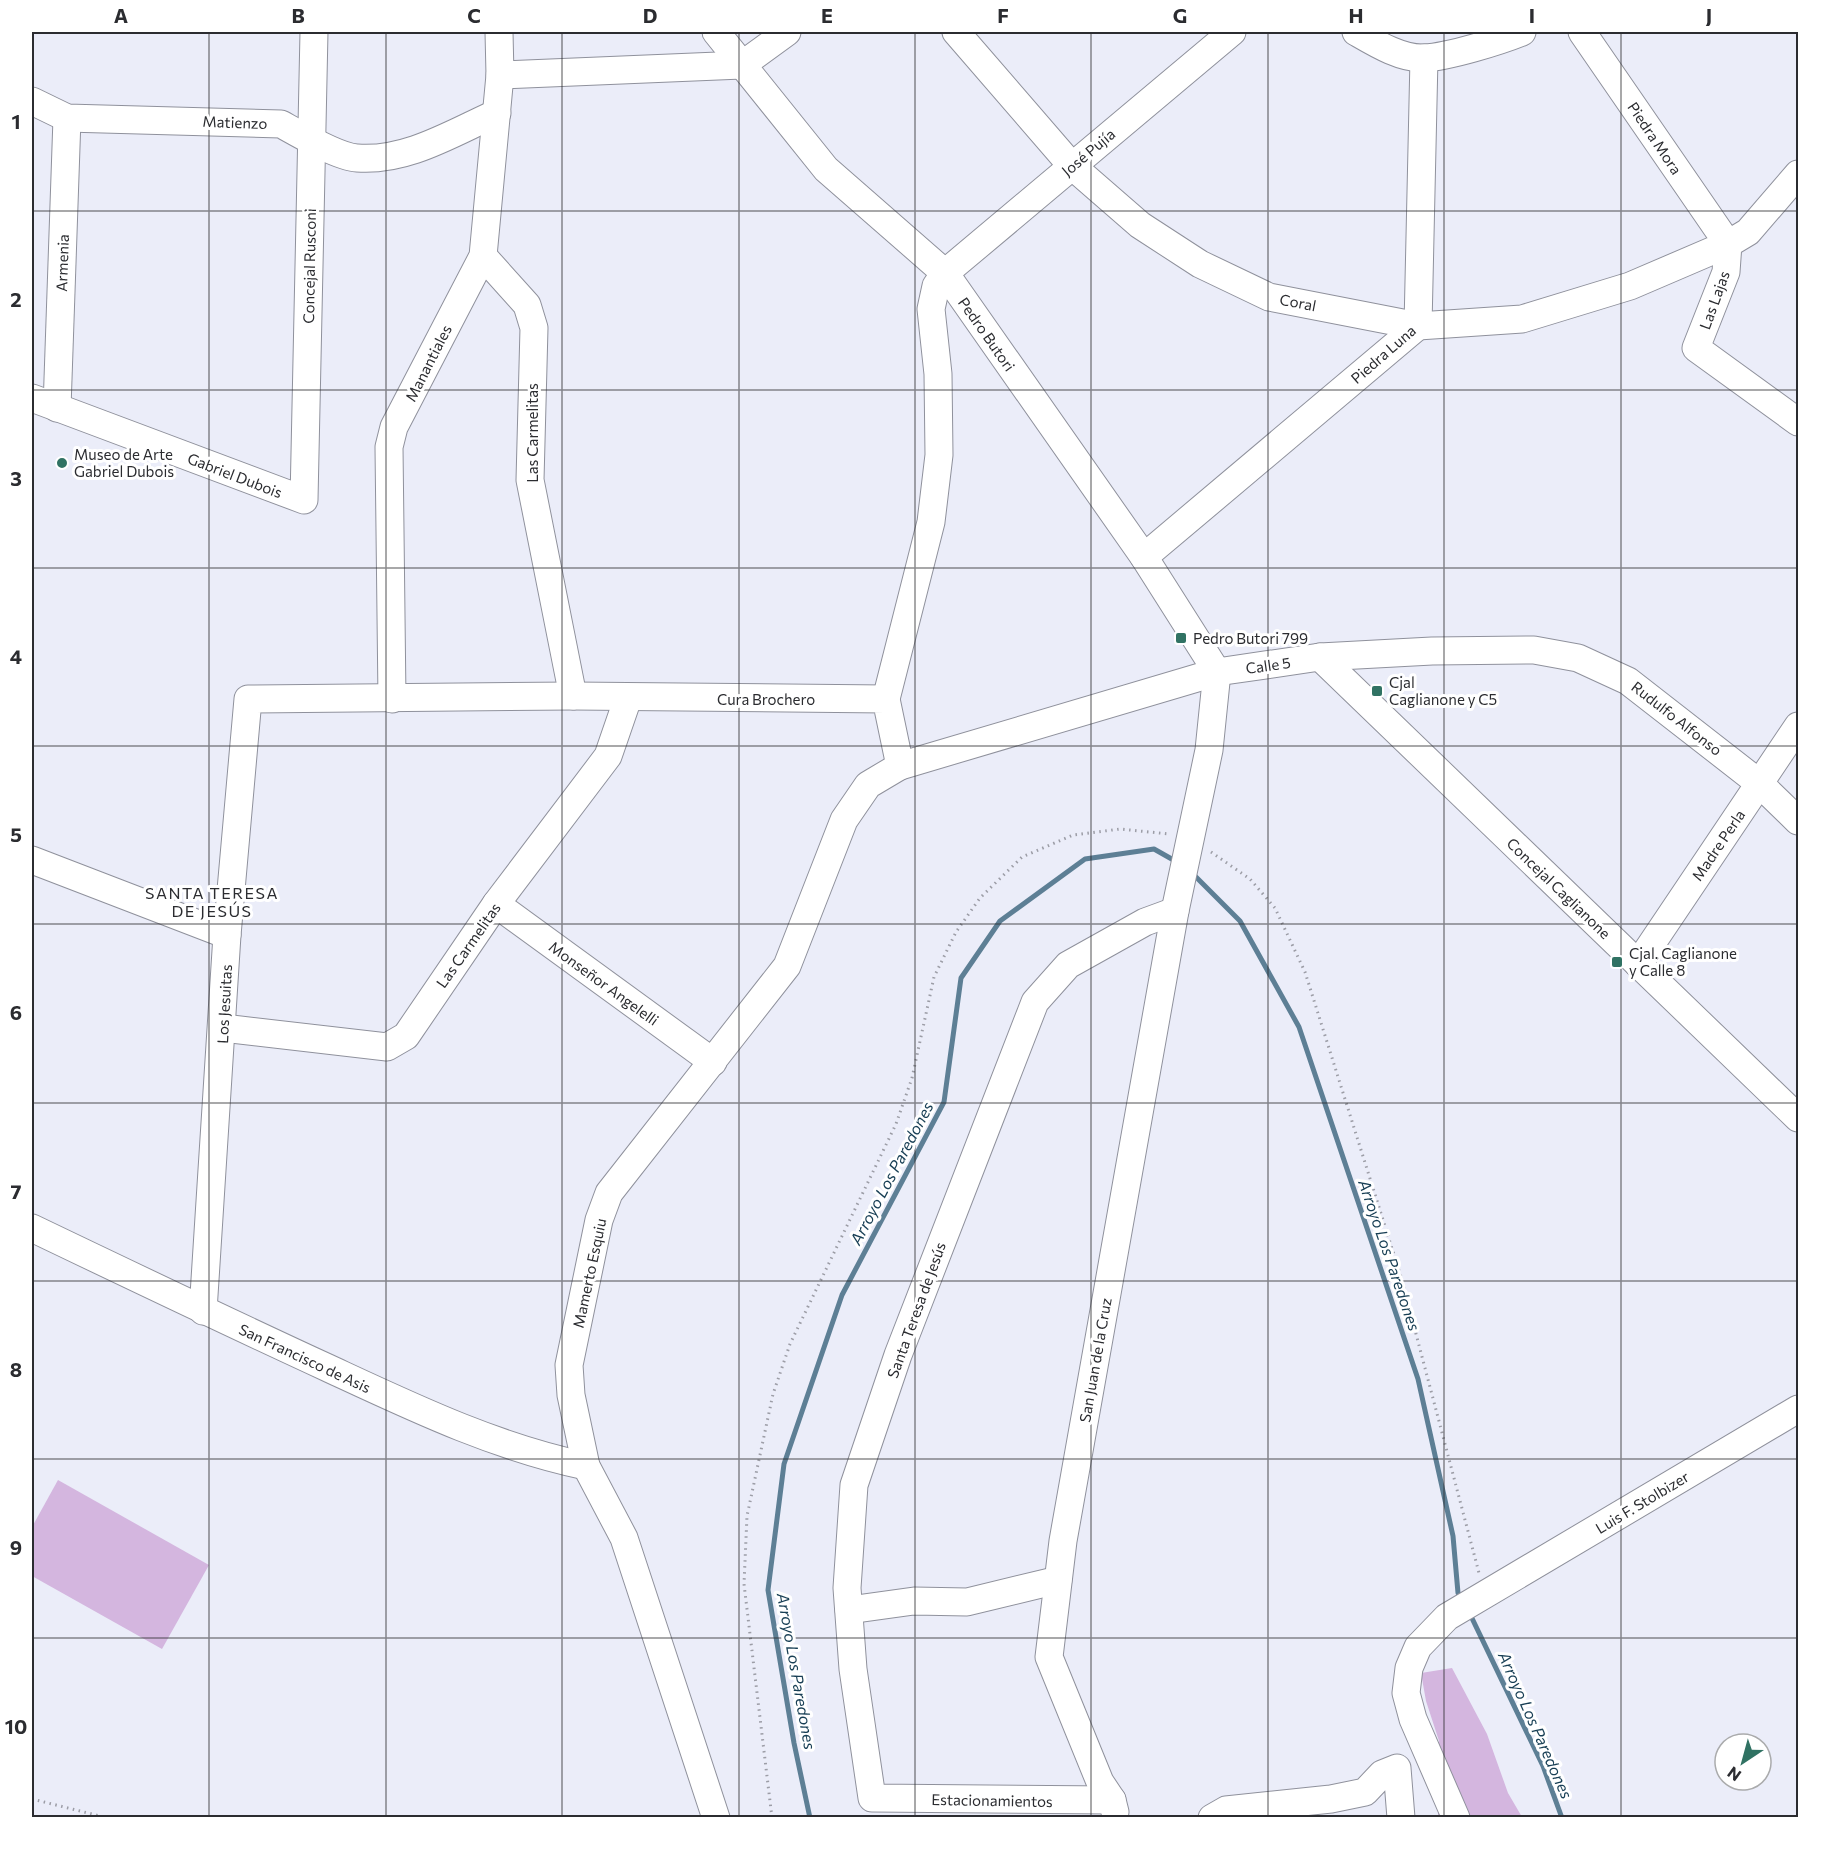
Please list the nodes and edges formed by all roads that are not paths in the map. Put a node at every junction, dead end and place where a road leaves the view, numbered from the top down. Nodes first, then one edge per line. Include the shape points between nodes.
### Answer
1 (314, 32) edge
2 (499, 32) edge
3 (716, 32) edge
4 (787, 32) edge
5 (956, 32) edge
6 (1356, 32) edge
7 (1522, 32) edge
8 (1582, 32) edge
9 (1228, 33) edge
10 (1424, 58) junction
11 (742, 65) junction
12 (500, 75) junction
13 (32, 101) edge
14 (497, 113) junction
15 (67, 118) junction
16 (312, 141) junction
17 (1071, 165) junction
18 (1798, 174) edge
19 (1728, 244) junction
20 (483, 256) junction
21 (945, 273) junction
22 (1418, 326) junction
23 (32, 398) edge
24 (57, 408) junction
25 (1798, 422) edge
26 (304, 500) joint
27 (1144, 557) junction
28 (1320, 657) junction
29 (1217, 672) junction
30 (573, 696) junction
31 (628, 698) junction
32 (248, 699) joint
33 (392, 699) junction
34 (886, 699) junction
35 (1798, 726) edge
36 (900, 766) junction
37 (1759, 783) junction
38 (1798, 820) edge
39 (32, 860) edge
40 (496, 904) junction
41 (1175, 911) junction
42 (227, 935) junction
43 (1638, 964) junction
44 (223, 1028) junction
45 (713, 1062) junction
46 (1798, 1118) edge
47 (32, 1228) edge
48 (202, 1311) junction
49 (1798, 1409) edge
50 (586, 1466) junction
51 (1058, 1580) junction
52 (849, 1610) junction
53 (872, 1798) joint
54 (1115, 1809) edge
55 (716, 1818) edge
56 (1212, 1818) edge
57 (1401, 1818) edge
58 (1456, 1818) edge

1 - 16 street, Concejal Rusconi
2 - 12 street, Manantiales
3 - 11 street, Pedro Butori
4 - 11 street
5 - 17 street, Coral
6 - 10 street via 1392,51
7 - 10 street
8 - 19 street, Piedra Mora
9 - 17 street, José Pujía
10 - 22 street, Piedra Luna
11 - 12 street
11 - 21 street, Pedro Butori via 826,169
12 - 14 street, Manantiales
13 - 15 street, Matienzo
14 - 16 street, Matienzo via 418,149 387,157 355,158
14 - 20 street, Manantiales
15 - 16 street, Matienzo via 281,124
15 - 24 street, Armenia
16 - 26 street, Concejal Rusconi
17 - 21 street, José Pujía
17 - 22 street, Coral via 1140,225 1200,264 1269,297
18 - 19 street via 1748,232
19 - 22 street, Coral via 1630,286 1522,319
19 - 25 street, Las Lajas via 1726,272 1696,348
20 - 30 street, Las Carmelitas via 526,305 534,328 530,480
20 - 33 street, Manantiales via 394,427 389,447
21 - 27 street, Pedro Butori
21 - 34 street via 936,286 931,309 938,374 939,455 931,522
22 - 27 street, Piedra Luna
23 - 24 street, Gabriel Dubois
24 - 26 street, Gabriel Dubois
27 - 29 street, Pedro Butori
28 - 29 street, Calle 5
28 - 37 street, Rudulfo Alfonso via 1534,650 1578,658 1628,681
28 - 43 street, Concejal Caglianone
29 - 36 street
29 - 41 street, San Juan de la Cruz via 1209,750
30 - 31 street, Cura Brochero
30 - 33 street, Cura Brochero
31 - 34 street, Cura Brochero
31 - 40 street, Las Carmelitas via 608,756
32 - 33 street, Cura Brochero
32 - 42 street, Los Jesuitas
34 - 36 street
35 - 37 street, Madre Perla
36 - 45 street, Mamerto Esquiu via 868,785 844,820 787,966
37 - 38 street, Rudulfo Alfonso
37 - 43 street, Madre Perla
39 - 42 street
40 - 44 street, Las Carmelitas via 406,1036 387,1047
40 - 45 street, Monseñor Angelelli
41 - 51 street, San Juan de la Cruz
41 - 52 street, Santa Teresa de Jesús via 1144,922 1068,965 1035,1002 898,1355 854,1485
42 - 44 street, Los Jesuitas
43 - 46 street, Concejal Caglianone
44 - 48 street, Los Jesuitas
45 - 50 street, Mamerto Esquiu via 609,1193 599,1220 569,1365 571,1395
47 - 48 street, San Francisco de Asis
48 - 50 street, San Francisco de Asis via 445,1422 538,1456
49 - 58 street, Luis F. Stolbizer via 1447,1617 1419,1647 1409,1668 1406,1693 1413,1719
50 - 55 street, Mamerto Esquiu via 624,1538
51 - 52 street via 967,1602 914,1600
51 - 54 street, San Juan de la Cruz via 1049,1657 1100,1782
52 - 53 street, Santa Teresa de Jesús via 853,1669
53 - 54 street, Estacionamientos
56 - 57 street via 1226,1810 1365,1792 1382,1774 1397,1768

